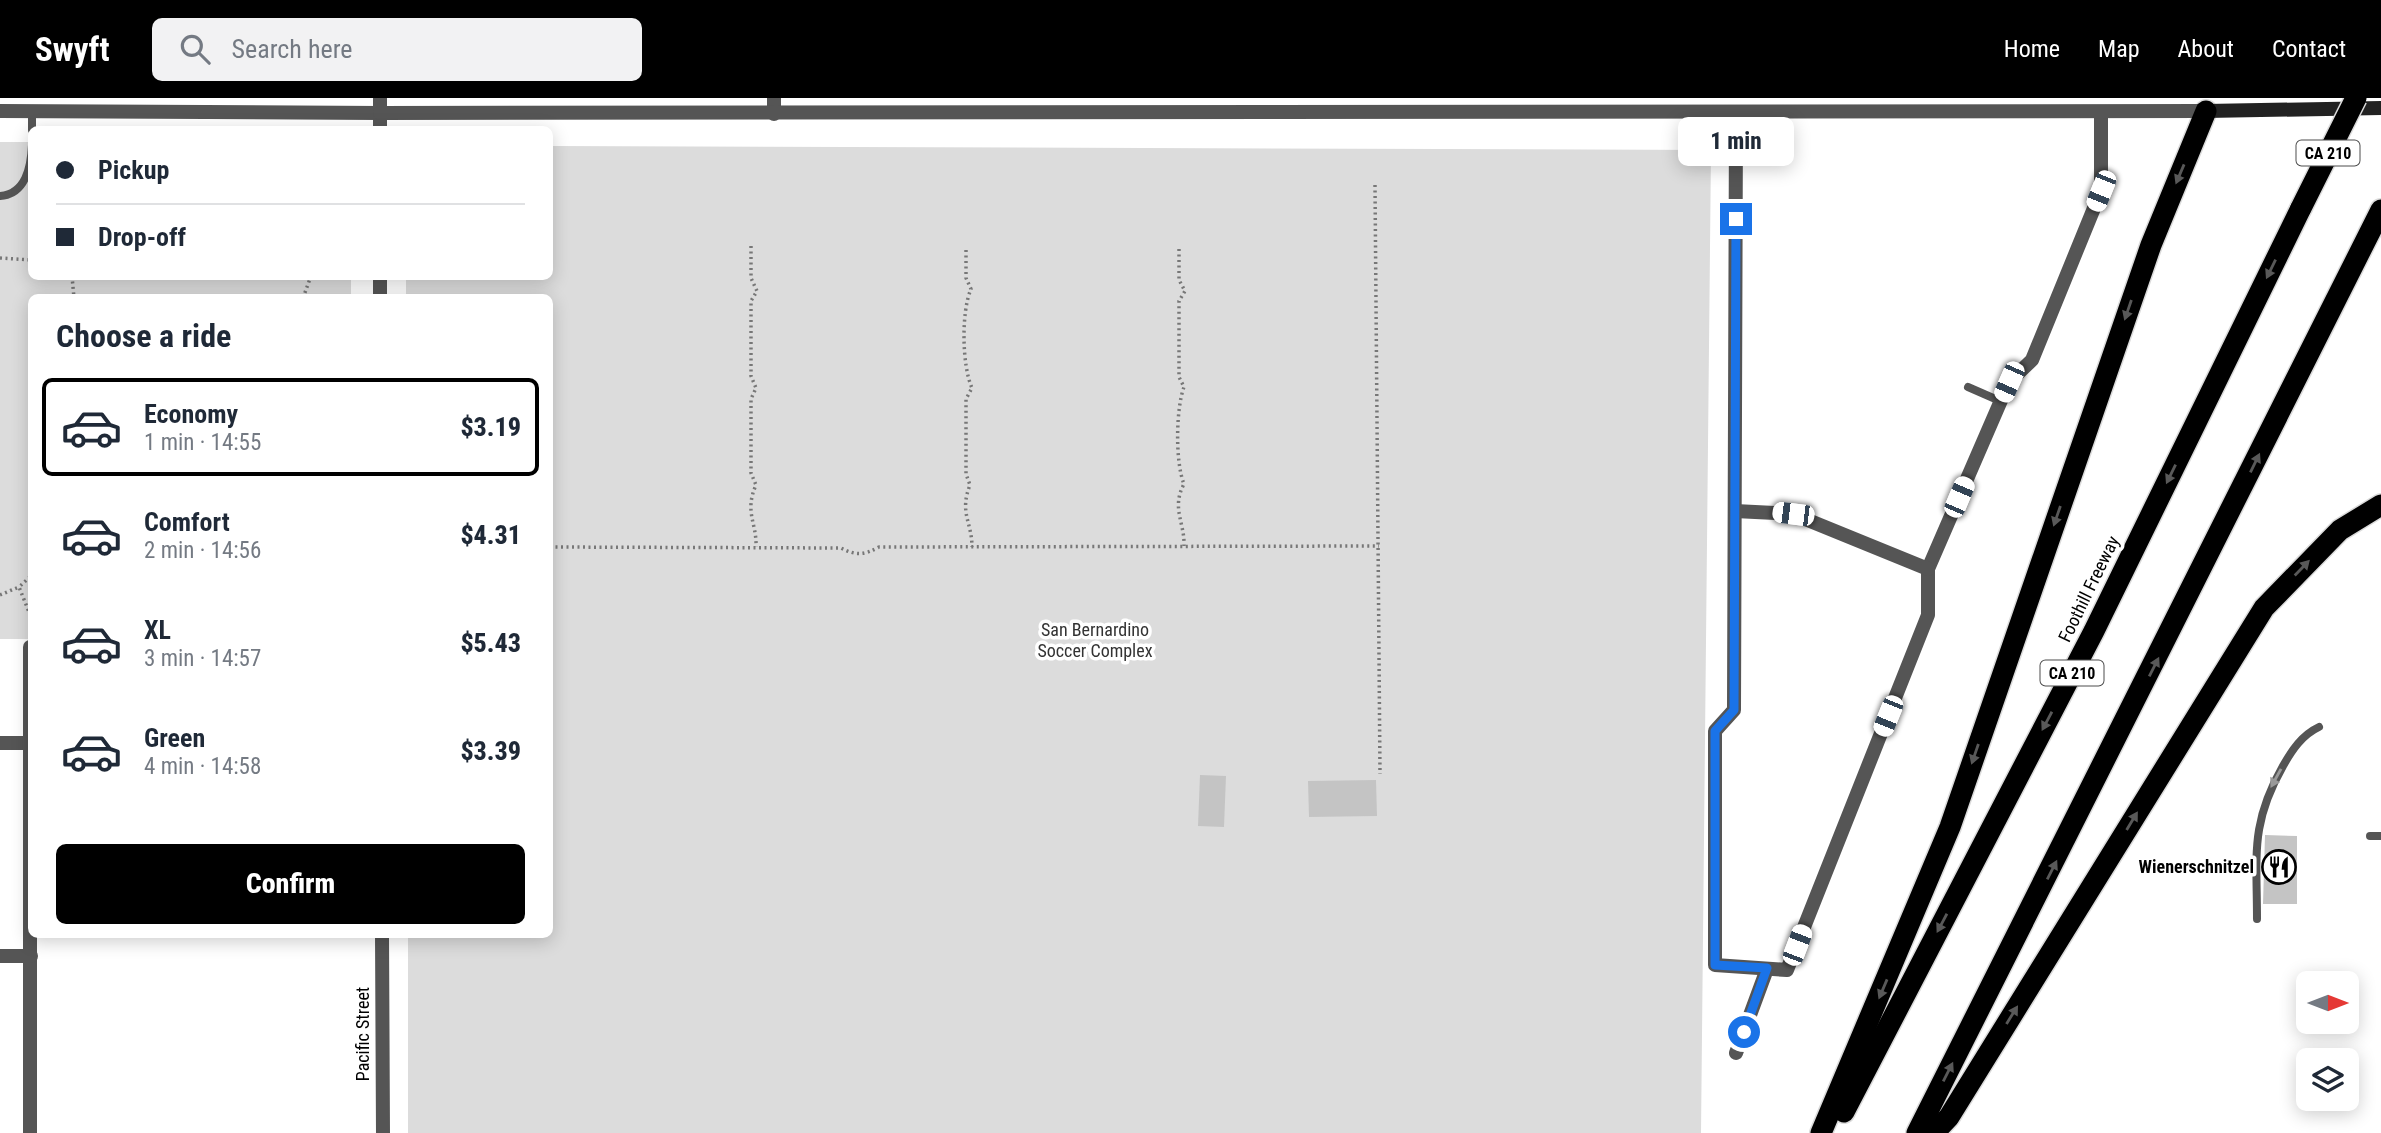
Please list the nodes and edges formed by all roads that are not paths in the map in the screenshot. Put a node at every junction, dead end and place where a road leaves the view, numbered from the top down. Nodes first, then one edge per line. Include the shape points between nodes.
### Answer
1 (380, 98) edge
2 (775, 98) edge
3 (1845, 98) edge
4 (2356, 98) edge
5 (2381, 108) edge
6 (0, 111) edge
7 (32, 111) junction
8 (2101, 111) junction
9 (2206, 111) junction
10 (380, 113) junction
11 (1736, 113) junction
12 (1845, 113) junction
13 (774, 114) junction
14 (32, 126) edge
15 (380, 126) edge
16 (28, 169) edge
17 (0, 196) edge
18 (2381, 210) edge
19 (1968, 387) dead end
20 (2000, 401) junction
21 (2381, 505) edge
22 (1735, 511) junction
23 (1928, 569) junction
24 (2319, 727) dead end
25 (0, 743) edge
26 (28, 743) edge
27 (2370, 836) dead end
28 (2381, 836) edge
29 (2257, 919) dead end
30 (32, 938) edge
31 (382, 938) edge
32 (0, 956) edge
33 (32, 956) junction
34 (1767, 968) junction
35 (1736, 1053) dead end
36 (30, 1133) edge
37 (383, 1133) edge
38 (1821, 1133) edge
39 (1833, 1133) edge
40 (1917, 1133) edge
41 (1934, 1133) edge

1 - 10 street
2 - 13 street
3 - 12 street
4 -> 39 highway, Foothill Freeway / CA 210, bridge via 2094,631
5 - 9 main road
6 - 7 street
7 - 10 street
7 - 14 lane
8 - 9 street
8 - 12 street
8 - 20 street via 2101,191 2032,360 2009,382
9 -> 38 highway via 2151,245 1950,827
10 - 13 street
10 - 15 street
11 - 12 street
11 - 13 street
11 - 22 street
16 - 17 lane via 19,189
40 -> 18 highway
19 - 20 lane
20 - 23 street
41 -> 21 highway via 1949,1117 2264,608 2340,530
22 - 23 street via 1793,514
22 - 34 street via 1734,710 1715,731 1715,965
23 - 34 street via 1928,615 1787,970
24 -> 29 lane via 2292,749 2265,797 2257,829
25 - 26 street
27 - 28 lane
30 - 33 street
31 - 37 street, Pacific Street
32 - 33 street
33 - 36 street
34 - 35 street

